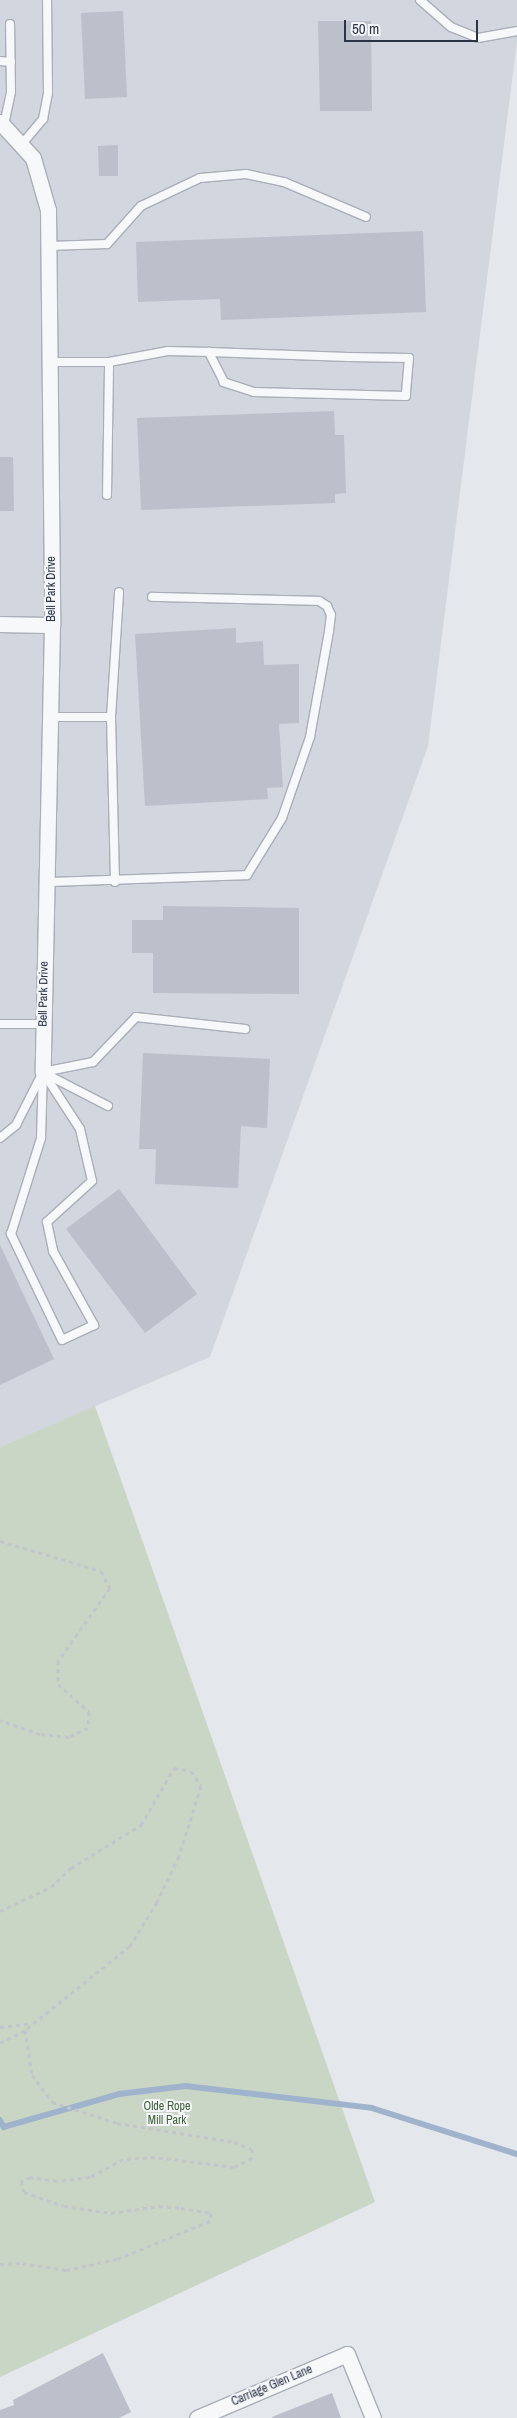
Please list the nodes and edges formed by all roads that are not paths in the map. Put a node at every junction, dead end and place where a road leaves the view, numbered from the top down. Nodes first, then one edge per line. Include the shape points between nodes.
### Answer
1 (47, 0) edge
2 (420, 0) edge
3 (10, 24) dead end
4 (517, 31) edge
5 (0, 61) edge
6 (10, 62) junction
7 (2, 123) edge
8 (22, 144) junction
9 (366, 217) dead end
10 (49, 246) junction
11 (209, 352) junction
12 (50, 362) junction
13 (109, 362) junction
14 (107, 495) dead end
15 (119, 592) dead end
16 (152, 597) dead end
17 (0, 624) edge
18 (52, 625) junction
19 (50, 717) junction
20 (111, 717) junction
21 (47, 882) junction
22 (115, 882) junction
23 (0, 1024) edge
24 (44, 1024) junction
25 (245, 1028) dead end
26 (43, 1072) junction
27 (108, 1106) dead end
28 (0, 1138) edge
29 (216, 2414) edge
30 (197, 2418) edge
31 (373, 2418) edge

1 - 8 lane via 48,93 43,119
2 - 4 lane via 452,27 478,38
3 - 6 lane
5 - 6 lane
6 - 7 lane via 11,92
7 - 8 street, Bell Park Drive
8 - 10 street, Bell Park Drive via 33,158 48,210
9 - 10 lane via 284,182 246,174 200,178 140,206 107,244
10 - 12 street, Bell Park Drive
11 - 11 lane via 224,382 254,392 406,396 409,358
11 - 13 lane via 144,353
12 - 13 lane
12 - 18 street, Bell Park Drive
13 - 14 lane
15 - 20 lane
16 - 22 lane via 318,601 327,606 331,616 310,737 282,818 253,870 238,877
17 - 18 street
18 - 19 street, Bell Park Drive
19 - 20 lane
19 - 21 street, Bell Park Drive
20 - 22 lane
21 - 22 lane
21 - 24 street, Bell Park Drive
23 - 24 lane
24 - 26 street, Bell Park Drive
25 - 26 lane via 136,1017 93,1062
26 - 26 lane via 41,1138 11,1234 62,1340 94,1325 53,1251 47,1222 92,1181 80,1128
26 - 27 lane
26 - 28 lane via 16,1125
29 - 30 street, Carriage Glen Lane
29 - 31 street, Carriage Glen Lane via 347,2354

